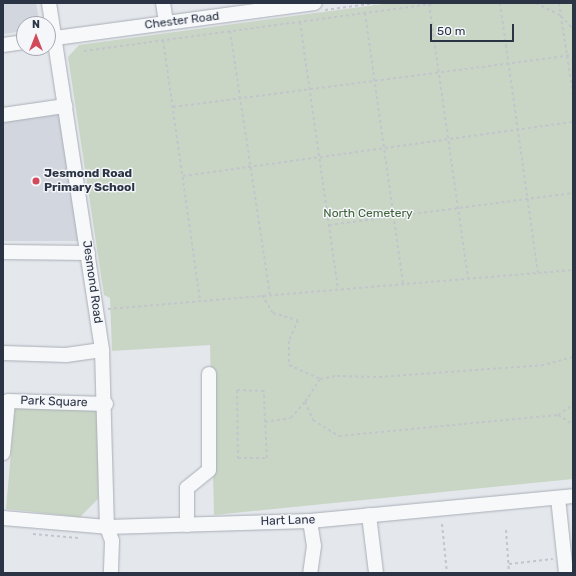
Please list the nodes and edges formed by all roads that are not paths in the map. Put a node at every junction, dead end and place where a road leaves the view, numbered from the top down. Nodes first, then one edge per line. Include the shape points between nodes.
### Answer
1 (49, 3) edge
2 (163, 3) edge
3 (315, 3) edge
4 (279, 6) edge
5 (50, 16) edge
6 (166, 22) junction
7 (56, 37) edge
8 (16, 43) edge
9 (3, 45) edge
10 (55, 56) edge
11 (65, 106) junction
12 (3, 115) edge
13 (3, 252) edge
14 (88, 253) junction
15 (102, 350) junction
16 (3, 353) edge
17 (209, 374) dead end
18 (106, 404) junction
19 (3, 453) edge
20 (573, 496) edge
21 (558, 498) junction
22 (369, 515) junction
23 (3, 518) edge
24 (310, 521) junction
25 (187, 525) junction
26 (107, 528) junction
27 (567, 551) edge
28 (110, 573) edge
29 (310, 573) edge
30 (376, 573) edge
31 (566, 573) edge

1 - 5 street, Jesmond Road
2 - 6 street
3 - 4 street, Chester Road
4 - 6 street, Chester Road
6 - 7 street, Chester Road
8 - 9 street
10 - 11 street, Jesmond Road
11 - 12 street
11 - 14 street, Jesmond Road
13 - 14 street
14 - 15 street, Jesmond Road
15 - 16 street via 66,355
15 - 18 street, Jesmond Road
17 - 25 street via 209,470 187,488
18 - 19 street, Park Square via 8,401
18 - 26 street, Jesmond Road
20 - 21 street, Hart Lane
21 - 22 street, Hart Lane
21 - 27 street
22 - 24 street, Hart Lane
22 - 30 street
23 - 26 street, Hart Lane
24 - 25 street, Hart Lane
24 - 29 street via 314,546
25 - 26 street, Hart Lane
26 - 28 street, Jesmond Road via 112,541
27 - 31 street

